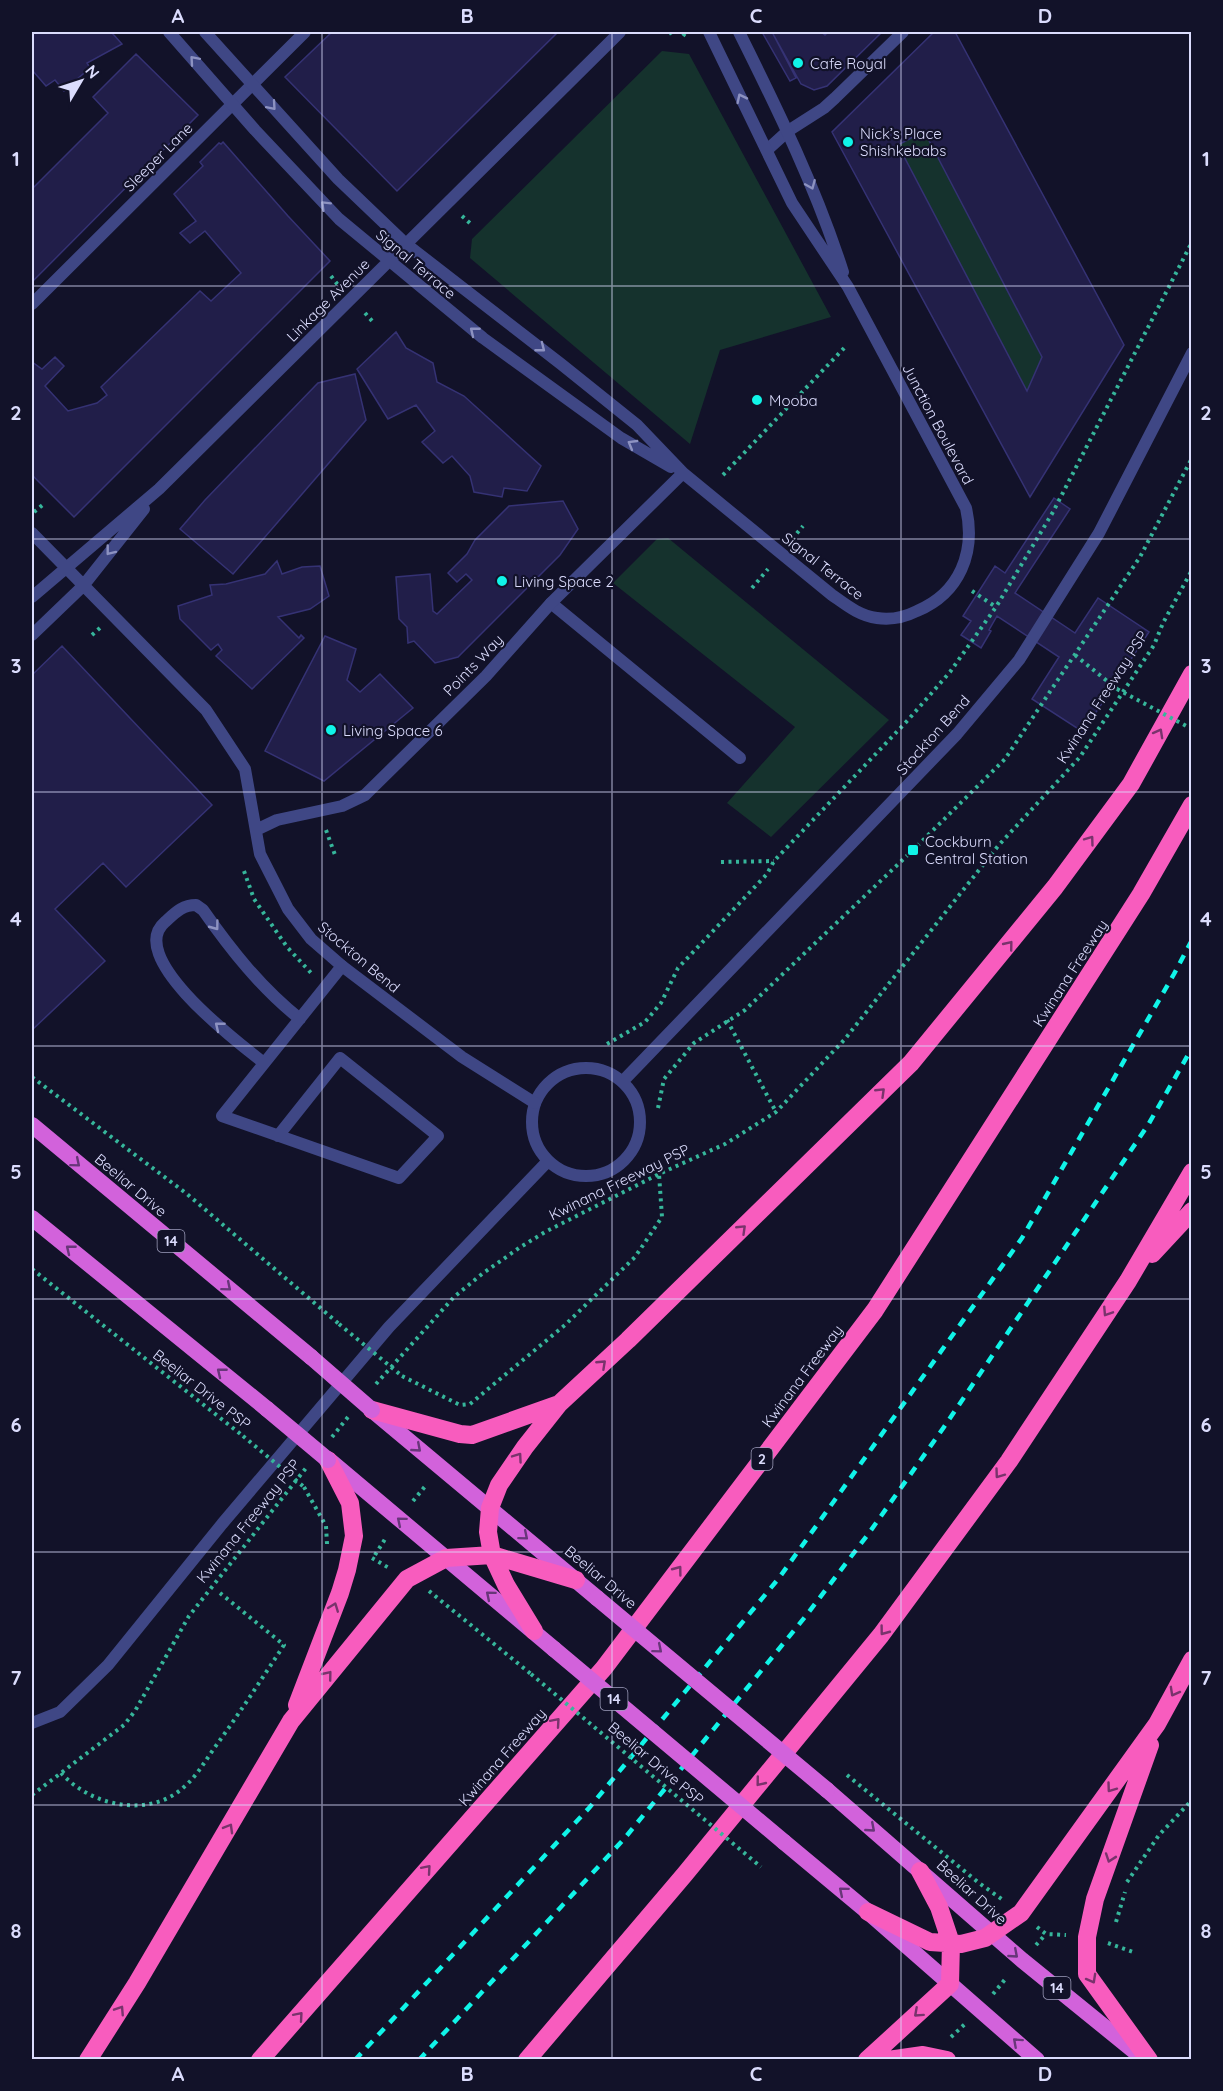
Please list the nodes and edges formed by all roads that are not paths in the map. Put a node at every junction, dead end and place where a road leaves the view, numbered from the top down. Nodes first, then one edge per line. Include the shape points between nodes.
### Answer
1 (169, 32) edge
2 (205, 32) edge
3 (305, 32) edge
4 (620, 32) edge
5 (709, 32) edge
6 (739, 32) edge
7 (903, 32) edge
8 (252, 84) junction
9 (232, 104) junction
10 (788, 131) junction
11 (767, 150) junction
12 (406, 244) junction
13 (388, 261) junction
14 (848, 287) junction
15 (32, 304) edge
16 (1191, 353) edge
17 (683, 473) junction
18 (159, 489) junction
19 (32, 532) edge
20 (66, 568) junction
21 (957, 581) joint
22 (83, 586) junction
23 (32, 597) edge
24 (551, 603) junction
25 (32, 635) edge
26 (1191, 674) edge
27 (740, 758) dead end
28 (1191, 805) edge
29 (256, 830) junction
30 (342, 966) junction
31 (300, 1019) junction
32 (264, 1063) junction
33 (623, 1081) junction
34 (535, 1103) junction
35 (32, 1125) edge
36 (278, 1136) junction
37 (548, 1161) junction
38 (1191, 1172) edge
39 (1191, 1211) edge
40 (32, 1218) edge
41 (1128, 1281) junction
42 (365, 1404) junction
43 (559, 1404) junction
44 (322, 1455) junction
45 (490, 1508) junction
46 (492, 1555) junction
47 (446, 1558) junction
48 (576, 1580) junction
49 (534, 1631) junction
50 (1191, 1660) edge
51 (291, 1721) junction
52 (32, 1723) edge
53 (1157, 1724) junction
54 (920, 1871) junction
55 (868, 1912) junction
56 (992, 1934) junction
57 (951, 1943) junction
58 (950, 1984) junction
59 (88, 2060) edge
60 (260, 2060) edge
61 (526, 2060) edge
62 (867, 2060) edge
63 (888, 2060) edge
64 (947, 2060) edge
65 (1036, 2060) edge
66 (1145, 2060) edge
67 (1149, 2060) edge

9 -> 1 street, Signal Terrace
2 - 8 street, Signal Terrace
3 - 8 street, Sleeper Lane
4 - 12 street, Linkage Avenue
11 -> 5 street, Junction Boulevard
6 - 10 street, Junction Boulevard
7 - 10 street via 836,98
8 - 9 street, Sleeper Lane
8 -> 12 street, Signal Terrace via 338,179
13 -> 9 street, Signal Terrace via 322,202
9 - 15 street, Sleeper Lane
10 - 11 street
10 -> 14 street, Junction Boulevard via 829,228
11 - 14 street, Junction Boulevard via 792,203
12 - 13 street, Linkage Avenue
12 -> 17 street, Signal Terrace via 637,425
17 -> 13 street, Signal Terrace via 621,438 520,366
13 - 18 street, Linkage Avenue
14 - 21 street, Junction Boulevard via 966,508 968,550
16 - 33 street, Stockton Bend via 1099,533 1018,660 957,734
17 - 21 street, Signal Terrace via 832,595 861,614 876,618 909,615 937,600
17 - 24 street, Points Way
18 - 20 street, Linkage Avenue
18 -> 22 street, Linkage Avenue
19 - 20 street, Stockton Bend
20 - 22 street, Stockton Bend
20 - 23 street, Linkage Avenue
22 - 25 street, Linkage Avenue
22 - 29 street, Stockton Bend via 206,710 245,769
24 - 27 street
24 - 29 street, Points Way via 486,676 365,795 342,806 277,820
43 -> 26 highway via 912,1063 1055,887 1131,784
60 -> 28 highway, Kwinana Freeway / 2 via 604,1668 875,1310 1141,894
29 - 30 street, Stockton Bend via 260,854 288,909 311,939
30 - 31 street
30 - 34 street, Stockton Bend via 462,1057
31 - 32 street
32 -> 31 street via 205,1015 174,980 159,954 156,941 161,925 180,909 196,905 252,975
32 - 36 street via 222,1116
33 - 34 street via 591,1067 573,1068 543,1087
33 - 37 street via 639,1111 640,1128 626,1160 604,1173 578,1176
34 - 37 street via 531,1118 533,1134
35 -> 42 highway, Beeliar Drive / 14, bridge
36 - 36 street via 399,1178 438,1136 340,1058
37 - 52 street via 390,1327 93,1681 60,1712
38 - 41 highway
39 - 41 highway
44 -> 40 highway, 14, bridge
41 -> 61 highway via 1009,1461 881,1635
42 - 43 highway via 472,1435
42 -> 45 highway, Beeliar Drive / 14
45 -> 43 highway via 499,1485
47 -> 44 highway, 14
51 -> 44 highway via 340,1593 354,1536 350,1503
45 - 46 highway via 488,1532
45 -> 48 highway, Beeliar Drive / 14
46 - 47 highway
46 - 48 highway
46 - 49 highway
49 -> 47 highway, 14
51 -> 47 highway via 407,1579
48 -> 54 highway, Beeliar Drive / 14, bridge
55 -> 49 highway, 14, bridge
50 -> 53 highway
59 -> 51 highway
53 -> 56 highway via 1021,1913
53 -> 67 highway via 1095,1899 1087,1936 1087,1974
54 - 56 highway, Beeliar Drive / 14
54 - 57 highway via 939,1907
55 - 57 highway via 930,1942
55 - 58 highway, 14
56 - 57 highway via 961,1944
56 -> 66 highway, Beeliar Drive / 14
57 - 58 highway
58 -> 62 highway
65 -> 58 highway, 14
63 - 64 highway via 923,2055

